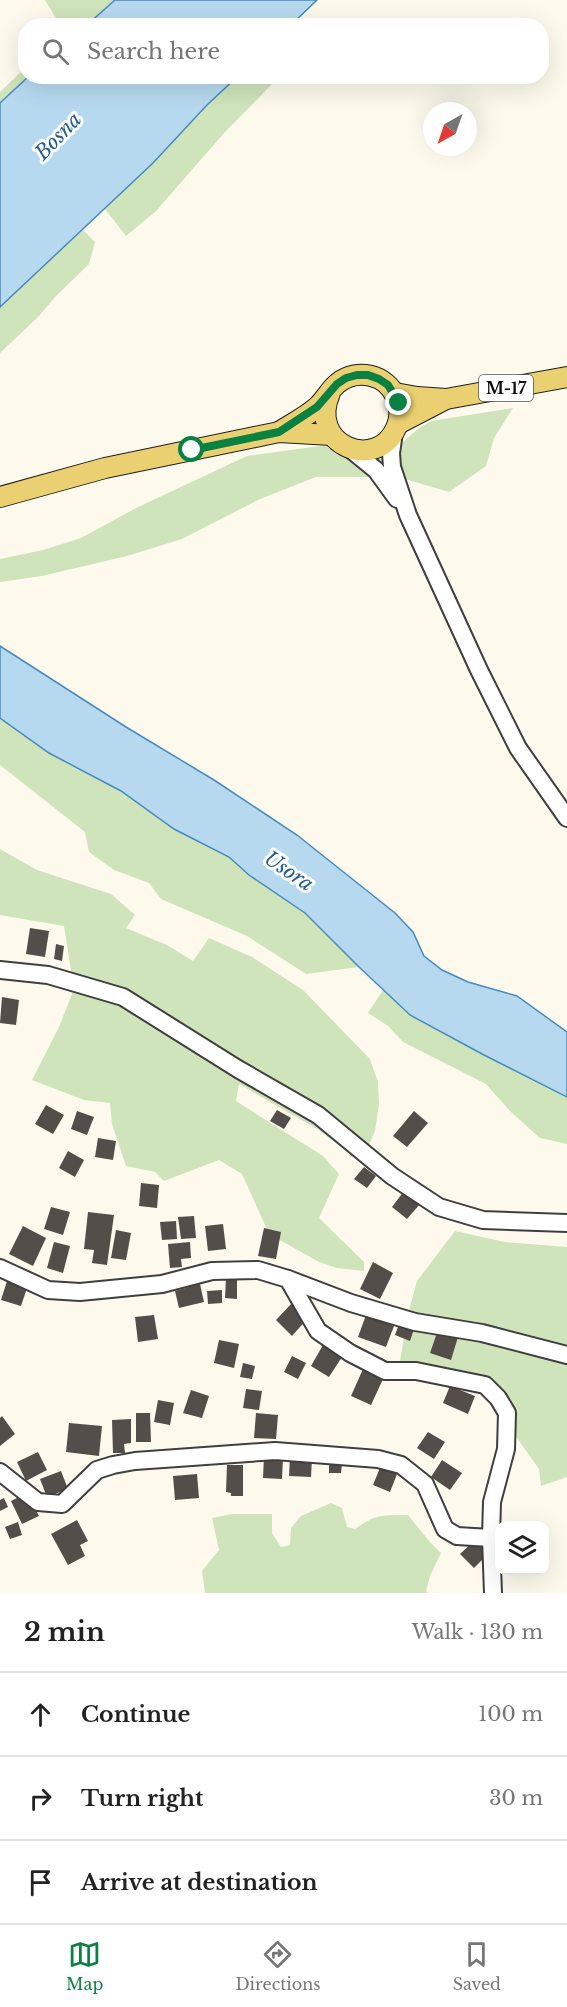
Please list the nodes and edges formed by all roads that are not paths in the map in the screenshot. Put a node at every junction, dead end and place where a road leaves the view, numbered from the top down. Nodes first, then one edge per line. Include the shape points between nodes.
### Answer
1 (567, 377) edge
2 (330, 393) junction
3 (394, 393) junction
4 (446, 399) junction
5 (396, 428) junction
6 (279, 432) junction
7 (332, 435) junction
8 (349, 448) junction
9 (0, 497) edge
10 (408, 515) junction
11 (567, 818) edge
12 (0, 970) edge
13 (567, 1222) edge
14 (0, 1268) edge
15 (288, 1280) junction
16 (567, 1355) edge
17 (0, 1472) edge
18 (491, 1538) junction
19 (493, 1593) edge

1 - 4 main road, M-17
2 - 3 main road, M-17 via 346,378 368,375 388,385
2 - 6 main road, M-17 via 317,407
2 - 7 main road via 324,411
3 - 4 main road, M-17
3 - 5 main road via 400,413
4 - 5 main road, M-17
5 - 8 main road, M-17 via 386,442 375,448
5 - 10 street via 392,467
6 - 7 main road
6 - 9 main road via 105,468
7 - 8 main road
8 - 10 street via 376,470
10 - 11 street via 518,748
12 - 13 street via 48,975 123,997 318,1115 392,1176 439,1207 483,1220
14 - 15 street via 48,1290 80,1292 162,1284 212,1271 258,1270
15 - 16 street via 415,1322 482,1333
15 - 18 street via 318,1331 350,1353 386,1371 416,1371 485,1385 498,1398 507,1413 506,1449 492,1502
17 - 18 street via 38,1502 62,1504 97,1470 135,1461 275,1451 378,1460 401,1465 425,1484 445,1529 457,1536
18 - 19 street

